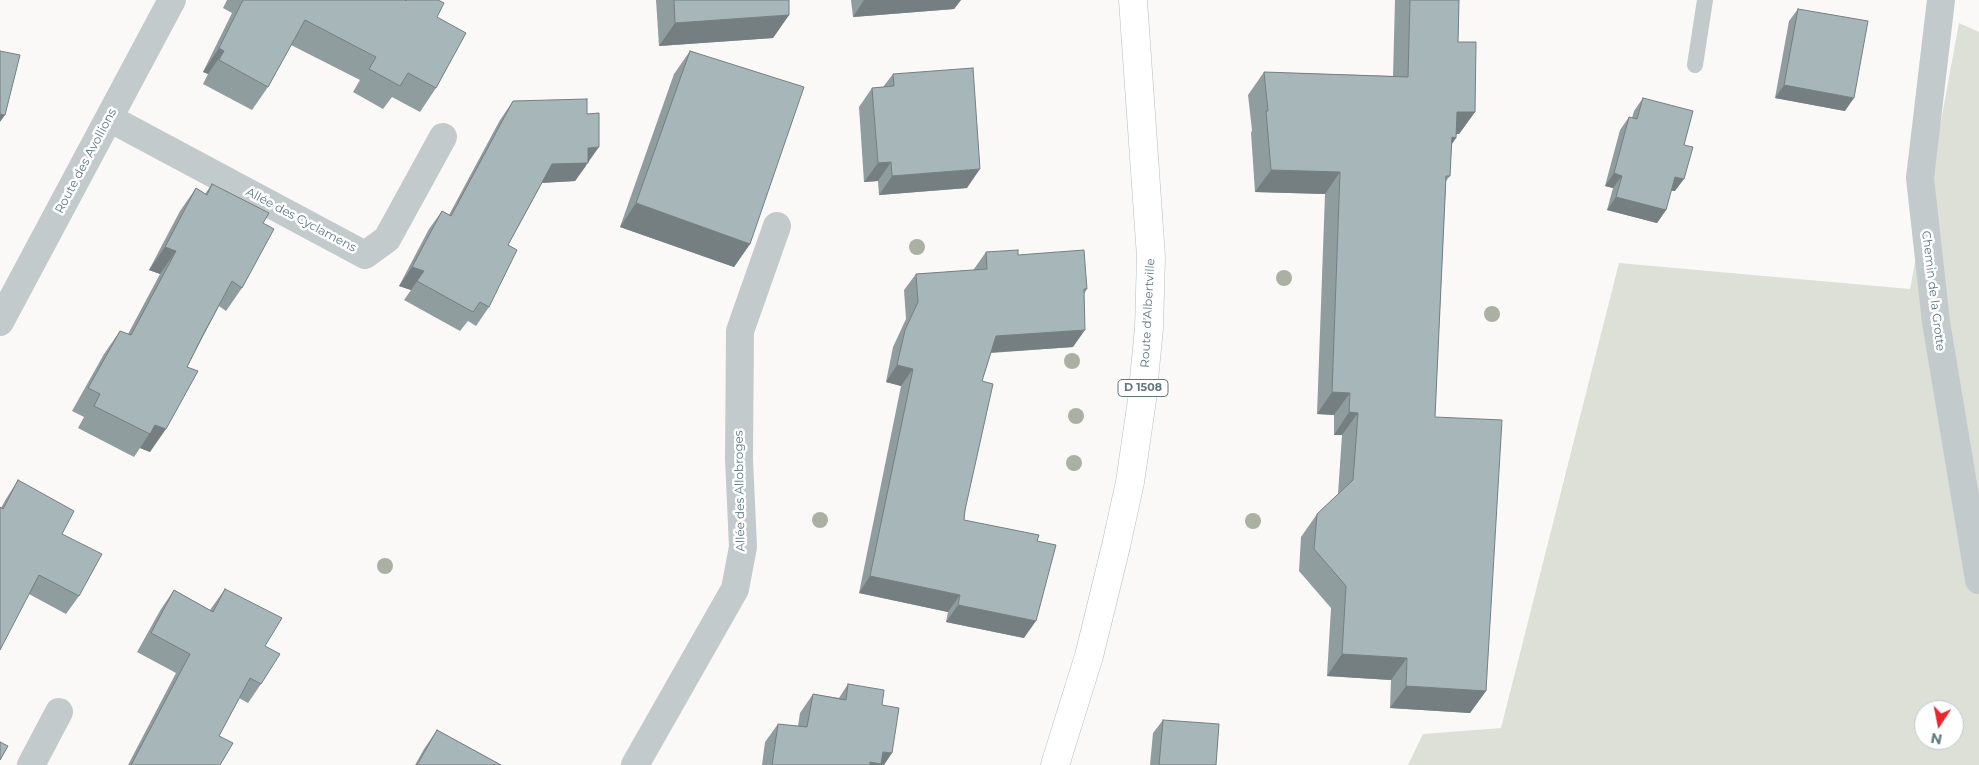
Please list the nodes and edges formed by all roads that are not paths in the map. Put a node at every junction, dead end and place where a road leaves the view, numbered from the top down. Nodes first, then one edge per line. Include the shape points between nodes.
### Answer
1 (172, 0) edge
2 (1134, 0) edge
3 (1705, 0) edge
4 (1941, 0) edge
5 (1695, 65) dead end
6 (109, 118) junction
7 (444, 136) dead end
8 (778, 226) dead end
9 (0, 322) edge
10 (1979, 580) edge
11 (59, 712) dead end
12 (31, 765) edge
13 (635, 765) edge
14 (1055, 765) edge

1 - 6 street, Route des Avollions
2 - 14 main road, Route d'Albertville / D 1508 via 1151,257 1142,400 1130,482 1116,546 1089,656
3 - 5 lane
4 - 10 street, Chemin de la Grotte via 1920,178 1936,322
6 - 7 street, Allée des Cyclamens via 365,255 387,239
6 - 9 street, Route des Avollions
8 - 13 street, Allée des Allobroges via 740,331 739,459 743,547 735,589
11 - 12 street

